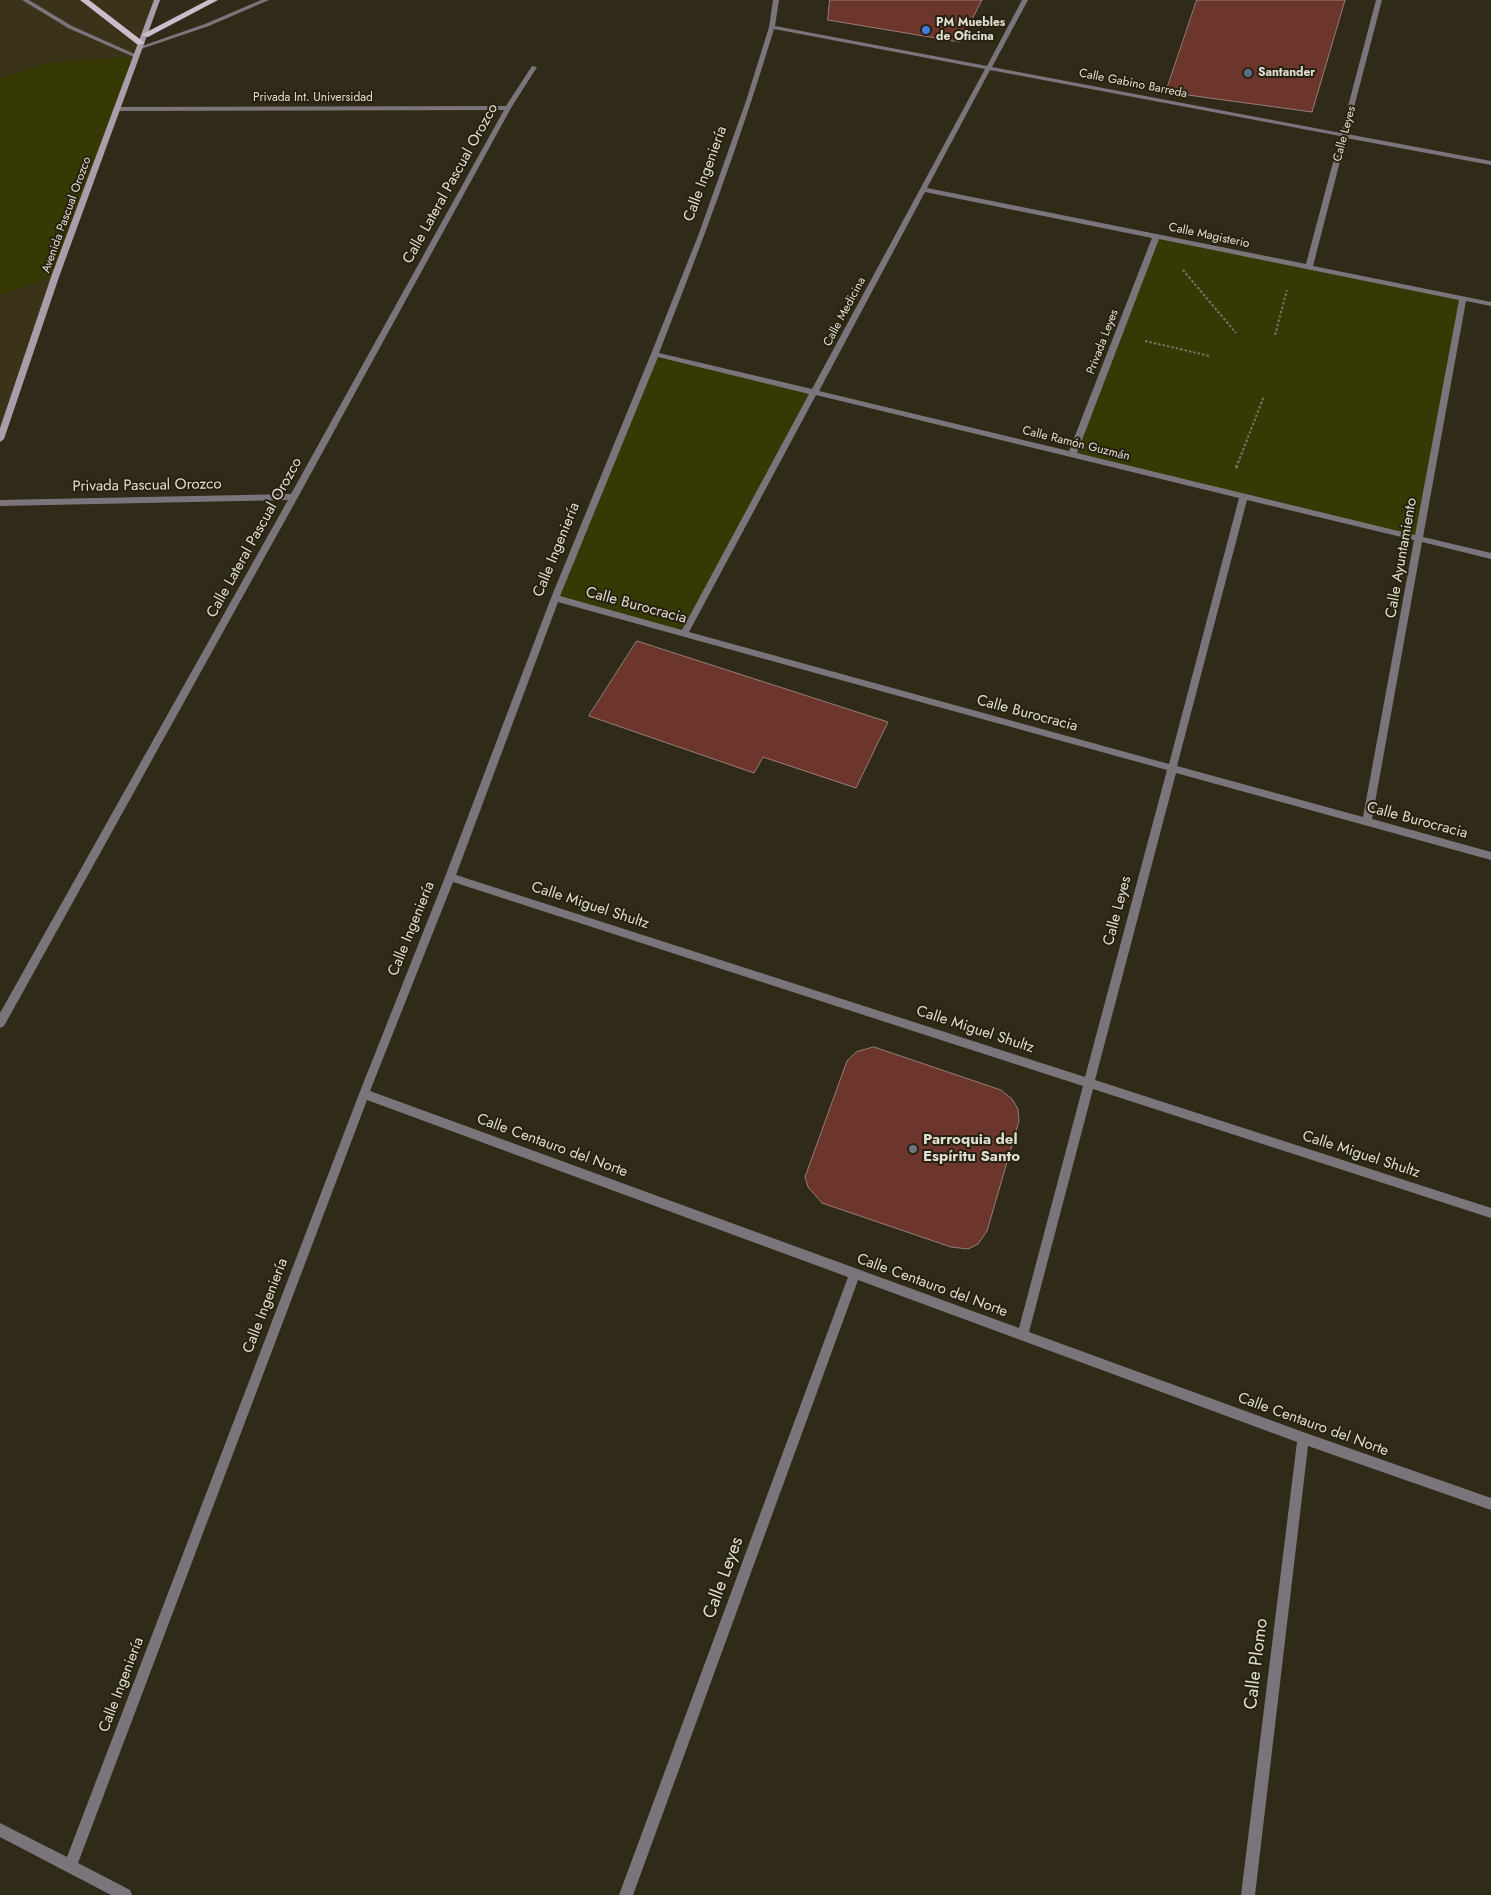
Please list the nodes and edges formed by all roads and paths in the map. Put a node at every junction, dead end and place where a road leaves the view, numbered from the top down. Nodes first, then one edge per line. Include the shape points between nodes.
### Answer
1 (25, 0) edge
2 (84, 0) edge
3 (157, 0) edge
4 (214, 0) edge
5 (266, 0) edge
6 (776, 0) edge
7 (1024, 0) edge
8 (1379, 0) edge
9 (772, 27) junction
10 (145, 35) junction
11 (139, 49) junction
12 (534, 67) dead end
13 (988, 68) junction
14 (508, 108) junction
15 (118, 109) junction
16 (1345, 136) junction
17 (1491, 163) edge
18 (923, 189) junction
19 (1156, 237) junction
20 (1294, 265) junction
21 (1310, 268) junction
22 (1463, 298) junction
23 (1491, 304) edge
24 (1236, 333) dead end
25 (1118, 334) junction
26 (1275, 335) dead end
27 (655, 354) junction
28 (1210, 356) dead end
29 (814, 393) junction
30 (1264, 396) dead end
31 (0, 439) edge
32 (1072, 455) junction
33 (1226, 493) junction
34 (1244, 496) junction
35 (294, 497) junction
36 (0, 503) edge
37 (1419, 539) junction
38 (1491, 556) edge
39 (555, 598) junction
40 (684, 634) junction
41 (1173, 768) junction
42 (1367, 822) junction
43 (1491, 856) edge
44 (450, 877) junction
45 (0, 1023) edge
46 (1090, 1083) junction
47 (364, 1094) junction
48 (1491, 1213) edge
49 (855, 1273) junction
50 (1023, 1334) junction
51 (1303, 1438) junction
52 (1491, 1504) edge
53 (0, 1830) edge
54 (70, 1867) junction
55 (125, 1895) edge
56 (626, 1895) edge
57 (1248, 1895) edge

1 - 11 street via 70,27
2 - 11 main road
3 - 10 main road, Avenida Pascual Orozco
4 - 10 main road
5 - 11 street
6 - 9 street, Calle Ingeniería
7 - 13 street, Calle Medicina
8 - 16 street, Calle Leyes
9 - 13 street, Calle Gabino Barreda
9 - 27 street, Calle Ingeniería via 728,164
10 - 11 main road, Avenida Pascual Orozco
11 - 15 main road, Avenida Pascual Orozco
12 - 14 street, Calle Lateral Pascual Orozco
13 - 16 street, Calle Gabino Barreda
13 - 18 street, Calle Medicina
14 - 15 street, Privada Int. Universidad
14 - 35 street, Calle Lateral Pascual Orozco
15 - 31 main road, Avenida Pascual Orozco via 55,277
16 - 17 street, Calle Gabino Barreda
16 - 21 street, Calle Leyes
18 - 19 street, Calle Magisterio
18 - 29 street, Calle Medicina
19 - 20 street, Calle Magisterio
19 - 24 path
19 - 25 street, Privada Leyes
20 - 21 street, Calle Magisterio
20 - 26 path
21 - 22 street, Calle Magisterio
22 - 23 street, Calle Magisterio
22 - 37 street, Calle Ayuntamiento
25 - 28 path
25 - 32 street, Privada Leyes
27 - 29 street, Calle Ramón Guzmán
27 - 39 street, Calle Ingeniería
29 - 32 street, Calle Ramón Guzmán
29 - 40 street, Calle Medicina
30 - 33 path
32 - 33 street, Calle Ramón Guzmán
33 - 34 street, Calle Ramón Guzmán
34 - 37 street, Calle Ramón Guzmán
34 - 41 street, Calle Leyes
35 - 36 street, Privada Pascual Orozco
35 - 45 street, Calle Lateral Pascual Orozco
37 - 38 street, Calle Ramón Guzmán
37 - 42 street, Calle Ayuntamiento
39 - 40 street, Calle Burocracia
39 - 44 street, Calle Ingeniería
40 - 41 street, Calle Burocracia
41 - 42 street, Calle Burocracia
41 - 46 street, Calle Leyes
42 - 43 street, Calle Burocracia
44 - 46 street, Calle Miguel Shultz
44 - 47 street, Calle Ingeniería
46 - 48 street, Calle Miguel Shultz
46 - 50 street, Calle Leyes
47 - 49 street, Calle Centauro del Norte
47 - 54 street, Calle Ingeniería
49 - 50 street, Calle Centauro del Norte
49 - 56 street, Calle Leyes
50 - 51 street, Calle Centauro del Norte
51 - 52 street, Calle Centauro del Norte
51 - 57 street, Calle Plomo
53 - 54 street
54 - 55 street

